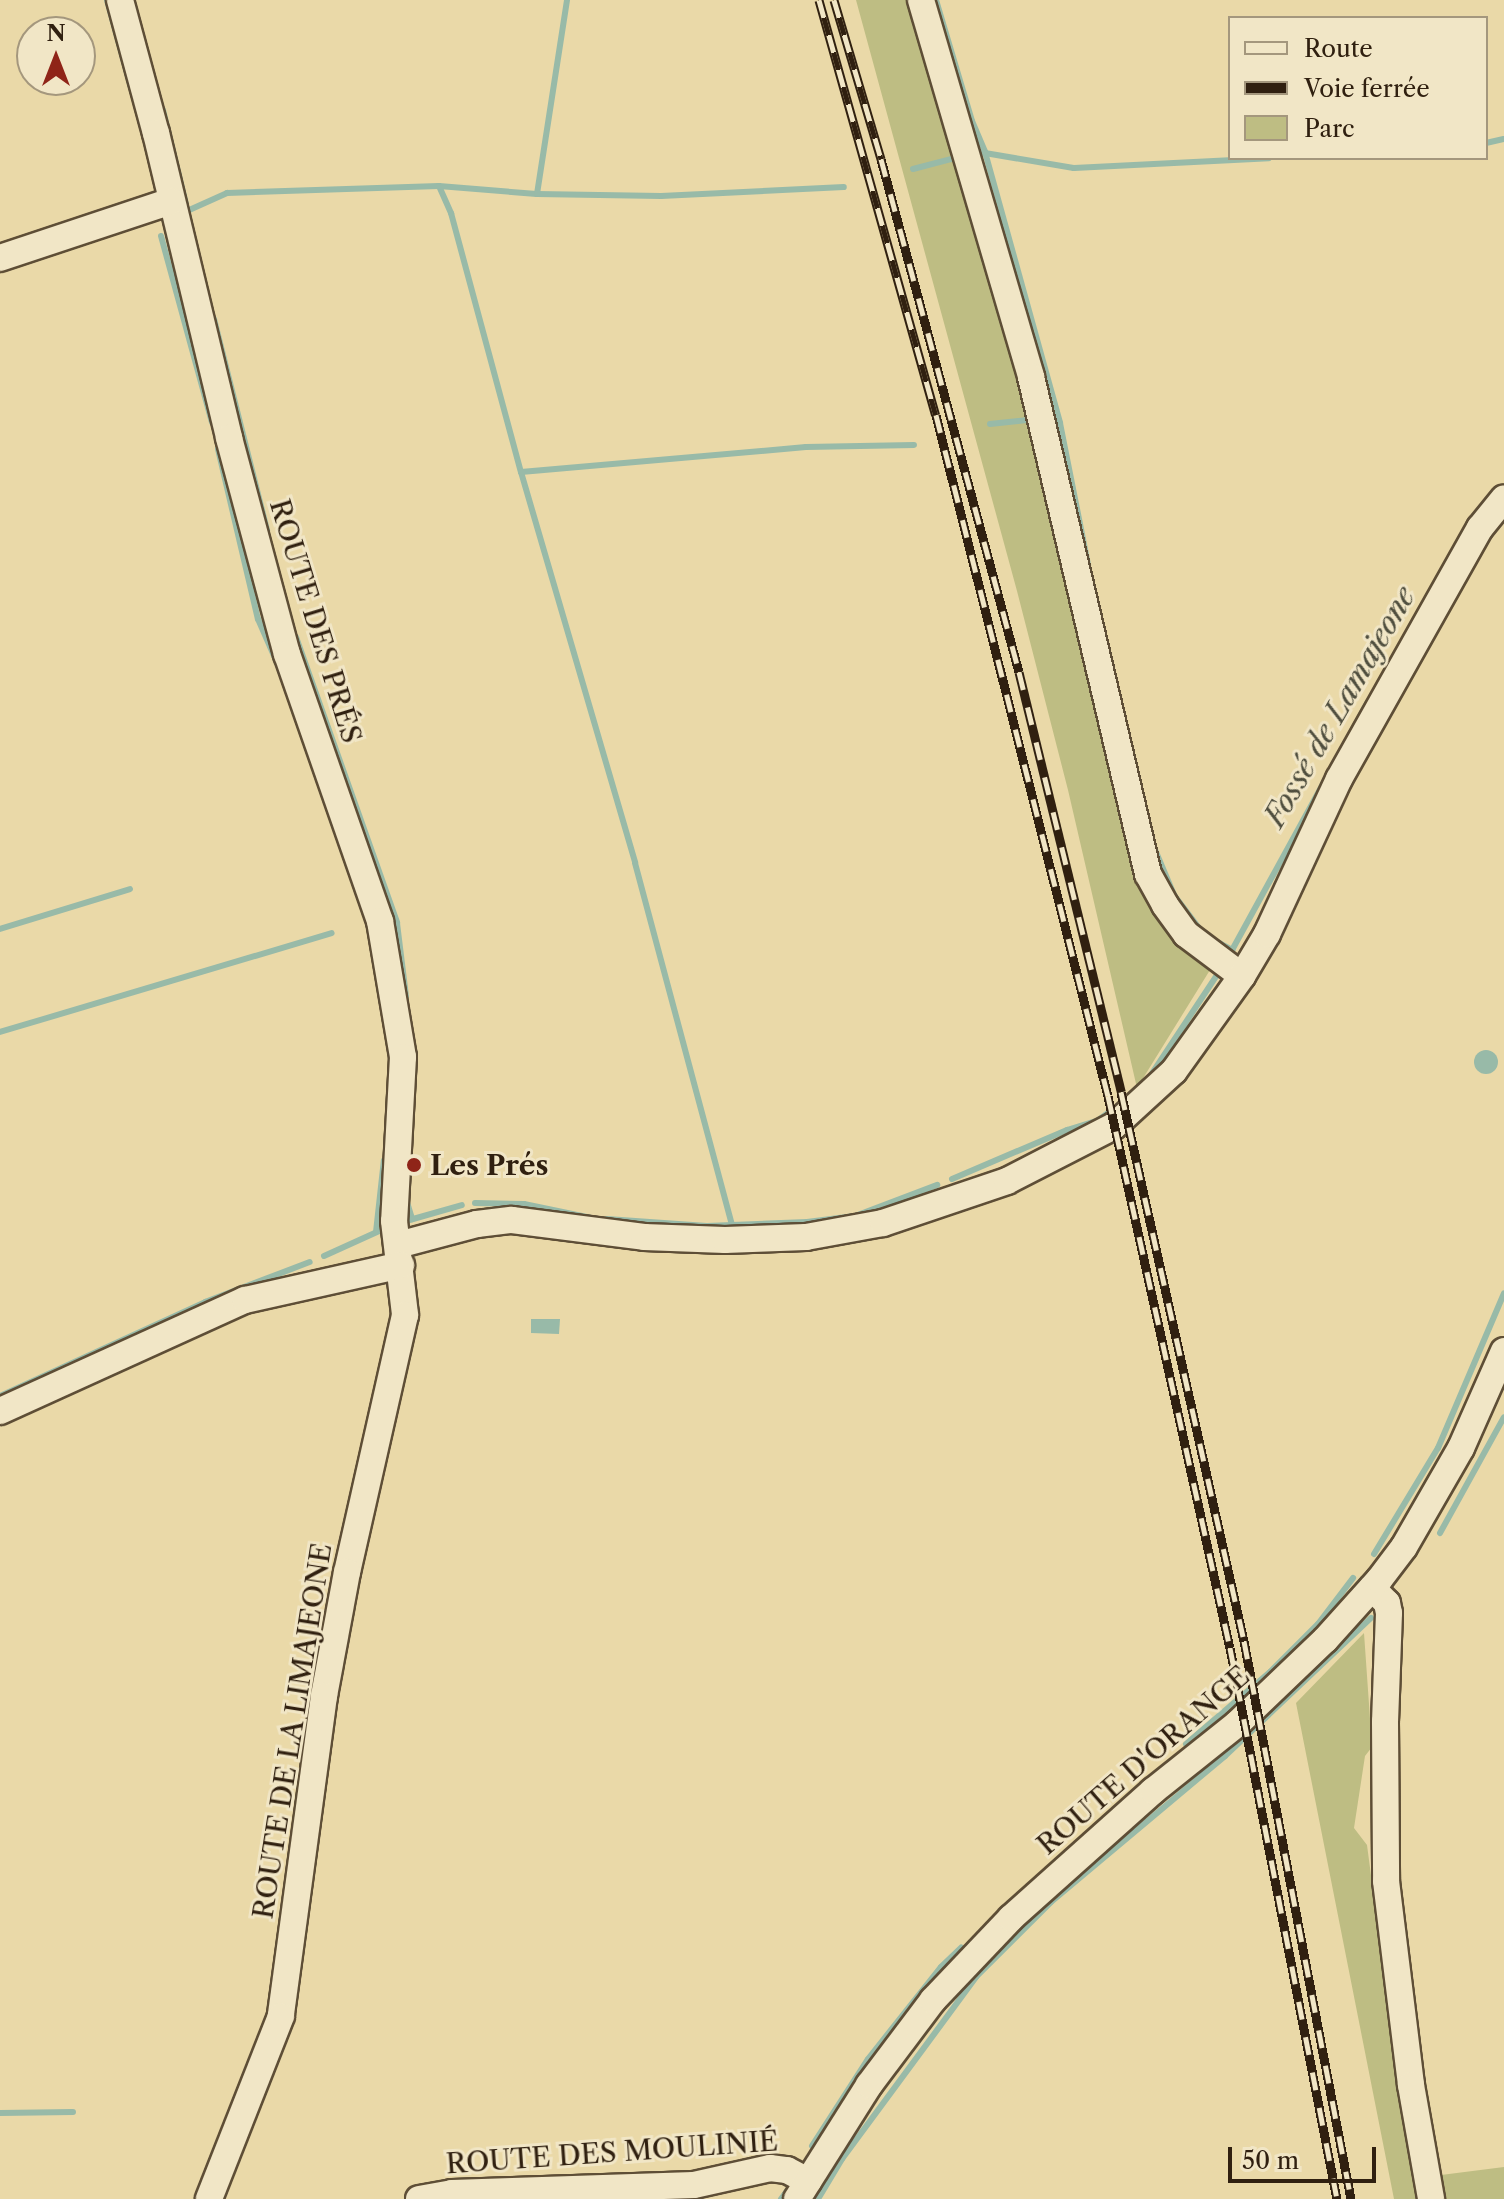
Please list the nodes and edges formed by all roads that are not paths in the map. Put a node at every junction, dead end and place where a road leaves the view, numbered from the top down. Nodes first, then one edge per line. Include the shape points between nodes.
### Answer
1 (120, 0) edge
2 (921, 0) edge
3 (171, 201) junction
4 (0, 258) edge
5 (1504, 498) edge
6 (1242, 976) junction
7 (399, 1255) junction
8 (1504, 1351) edge
9 (0, 1411) edge
10 (1372, 1588) junction
11 (803, 2190) edge
12 (209, 2199) edge
13 (419, 2199) edge
14 (1431, 2199) edge

1 - 3 street, ROUTE DES PRÉS
2 - 6 street via 1031,377 1148,874 1186,934
3 - 4 street
3 - 7 street, ROUTE DES PRÉS via 287,654 380,921 403,1057 394,1221
5 - 6 street via 1480,528 1339,779
6 - 7 street via 1174,1071 1114,1126 1007,1181 883,1223 806,1237 725,1240 644,1237 512,1220 477,1224
7 - 9 street via 245,1300
7 - 12 street, ROUTE DE LA LIMAJEONE via 405,1315 324,1696 281,2016
8 - 10 street, ROUTE D'ORANGE via 1433,1499
10 - 11 street, ROUTE D'ORANGE via 1237,1724 1153,1791 991,1939 933,2000
10 - 14 street via 1389,1613 1386,1881
11 - 13 street, ROUTE DES MOULINIÉ via 787,2170 770,2168 694,2185 452,2193

